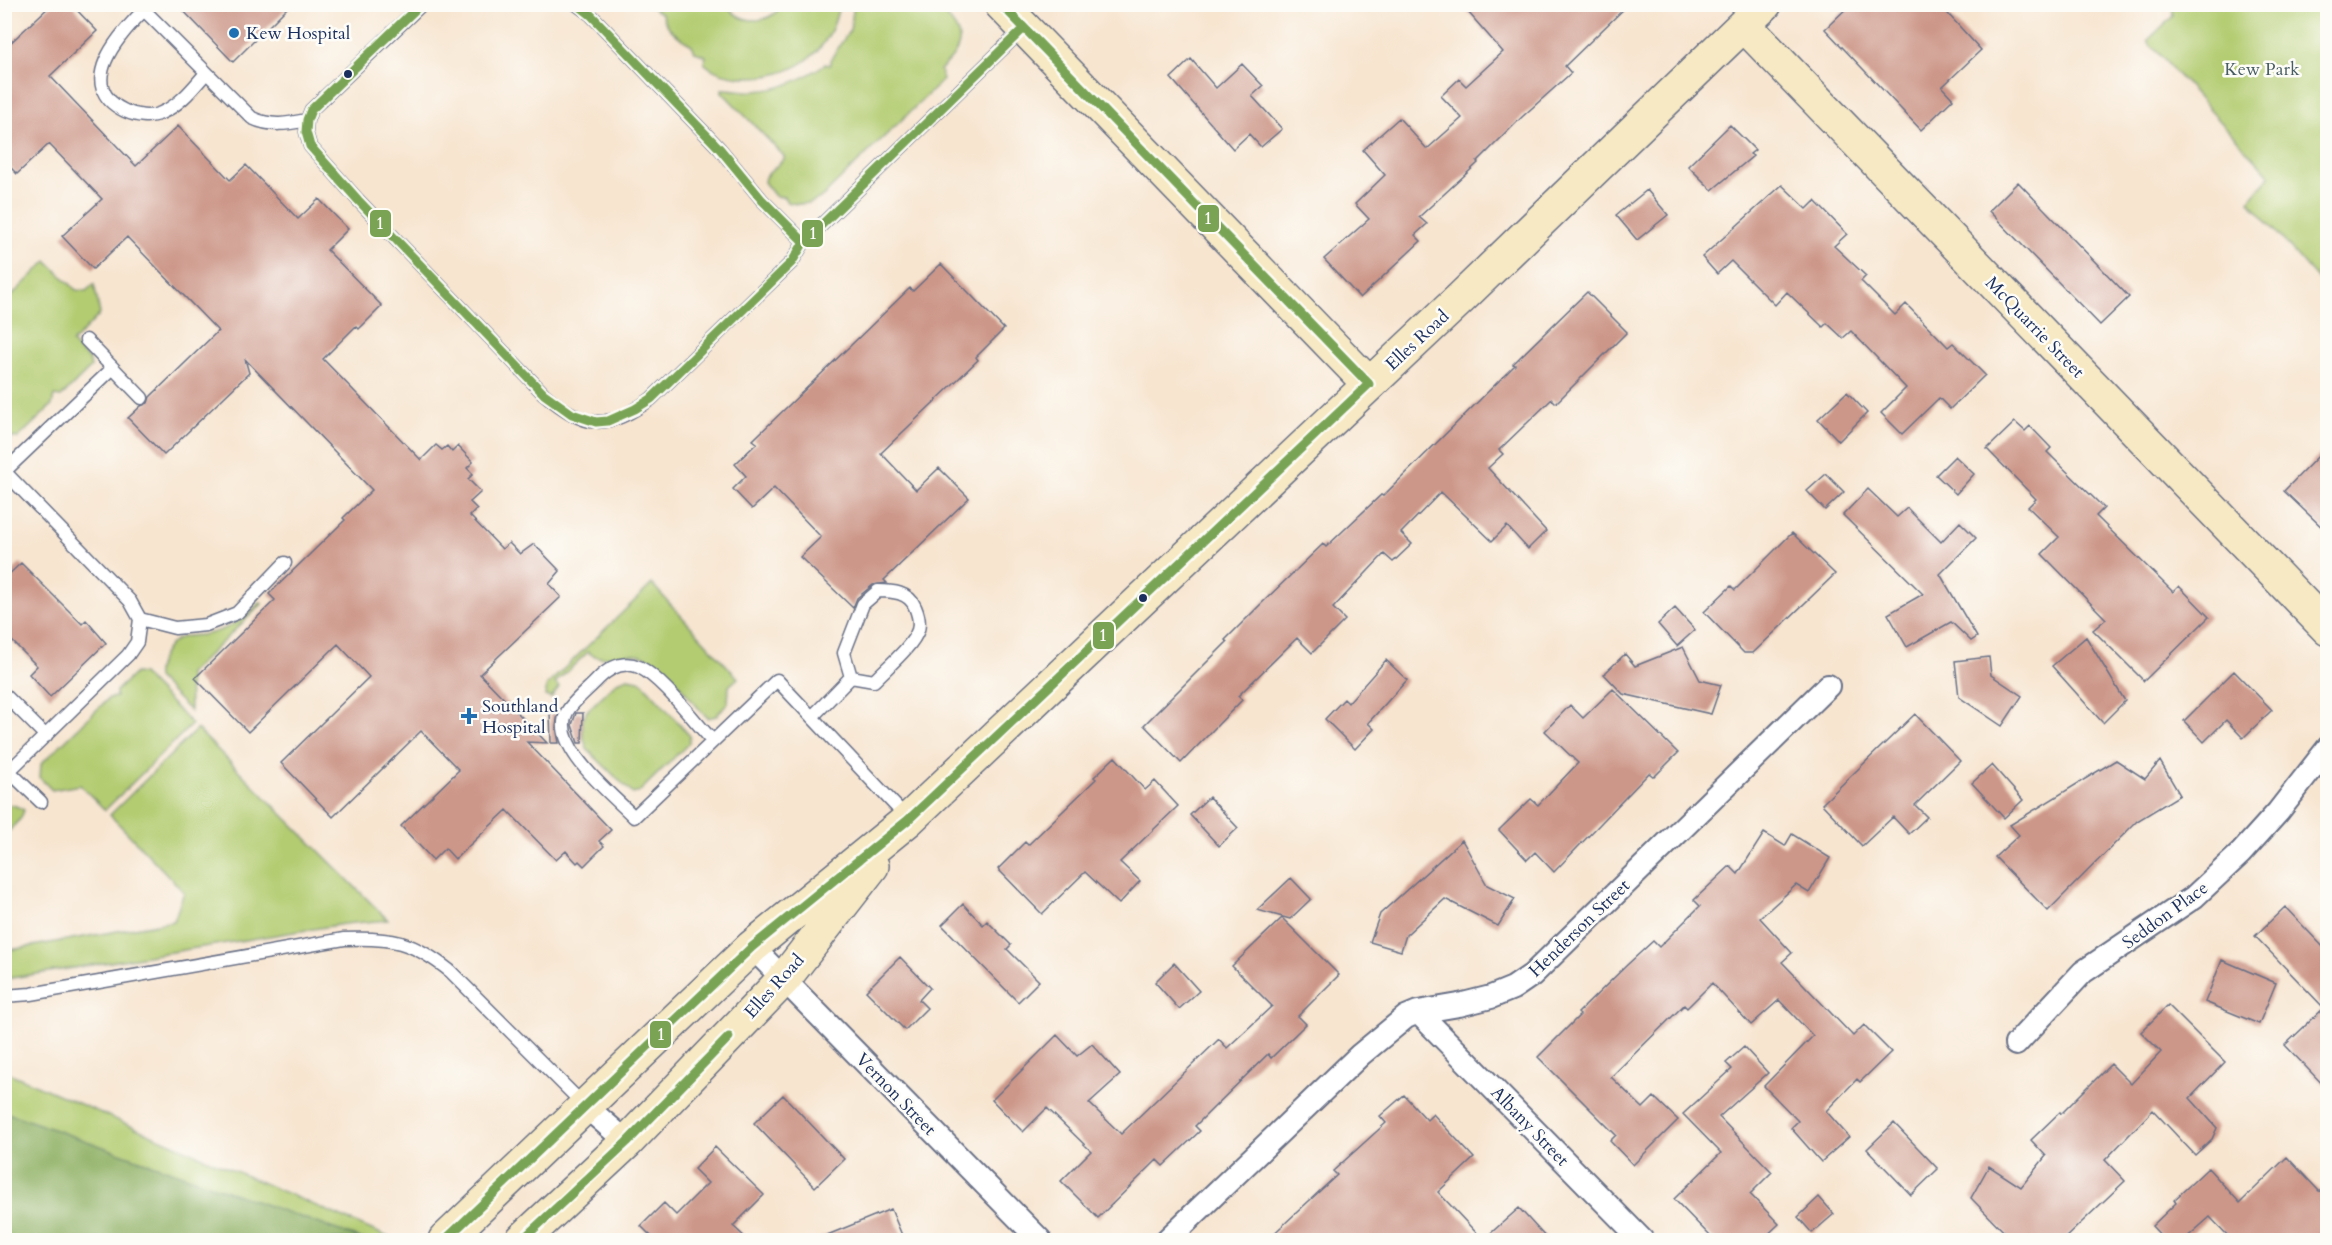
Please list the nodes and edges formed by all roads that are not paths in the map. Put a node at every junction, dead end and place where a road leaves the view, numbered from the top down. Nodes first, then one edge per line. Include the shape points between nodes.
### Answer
1 (422, 4) edge
2 (576, 4) edge
3 (1001, 4) edge
4 (142, 7) edge
5 (1754, 15) edge
6 (1024, 28) junction
7 (206, 73) junction
8 (307, 120) junction
9 (804, 242) junction
10 (86, 339) dead end
11 (113, 368) junction
12 (1369, 384) junction
13 (142, 398) dead end
14 (5, 471) edge
15 (285, 563) dead end
16 (140, 619) junction
17 (2328, 629) edge
18 (851, 677) junction
19 (1828, 686) dead end
20 (4, 694) edge
21 (812, 717) junction
22 (46, 736) junction
23 (713, 741) junction
24 (2328, 748) edge
25 (7, 773) edge
26 (41, 802) dead end
27 (908, 820) junction
28 (752, 947) junction
29 (784, 979) junction
30 (4, 996) edge
31 (1418, 1012) junction
32 (2016, 1044) dead end
33 (584, 1105) junction
34 (627, 1142) junction
35 (445, 1240) edge
36 (522, 1240) edge
37 (1040, 1240) edge
38 (1167, 1240) edge
39 (1642, 1240) edge

1 - 8 lane via 311,110
2 - 9 lane via 720,149 762,200
3 - 6 main road
4 - 7 lane
4 - 7 lane via 106,58 102,73 108,97 137,115 160,114 178,102
5 - 12 main road, Elles Road
5 - 17 main road, McQuarrie Street
6 - 9 lane
6 - 12 main road
7 - 8 lane via 242,110 262,123
8 - 9 lane via 310,146 358,200 544,394 567,412 589,421 610,421 651,399 792,262
10 - 11 lane
11 - 13 lane
11 - 14 lane
12 - 27 main road, Elles Road
14 - 16 lane via 130,601
15 - 16 lane via 237,613 206,625 175,628
16 - 22 lane via 137,642 128,655
18 - 18 lane via 844,653 863,604 878,591 892,591 913,601 918,630 911,642 874,681
18 - 21 lane
19 - 31 street, Henderson Street via 1532,975 1491,997
20 - 22 lane
21 - 23 lane via 777,680
21 - 27 lane
22 - 25 lane
23 - 23 lane via 634,817 574,756 564,724 567,711 606,671 621,664 637,666 651,674
24 - 32 street, Seddon Place via 2241,854 2194,897 2083,972
25 - 26 lane
27 - 28 main road, Elles Road
27 - 29 main road, Elles Road
28 - 29 street, Vernon Street
28 - 33 main road, Elles Road
29 - 34 main road, Elles Road
29 - 37 street, Vernon Street
30 - 33 lane via 344,939 401,942 428,954 450,971
31 - 38 street, Henderson Street via 1391,1028 1360,1055
31 - 39 street, Albany Street
33 - 34 street
33 - 35 main road, Elles Road
34 - 36 main road, Elles Road

